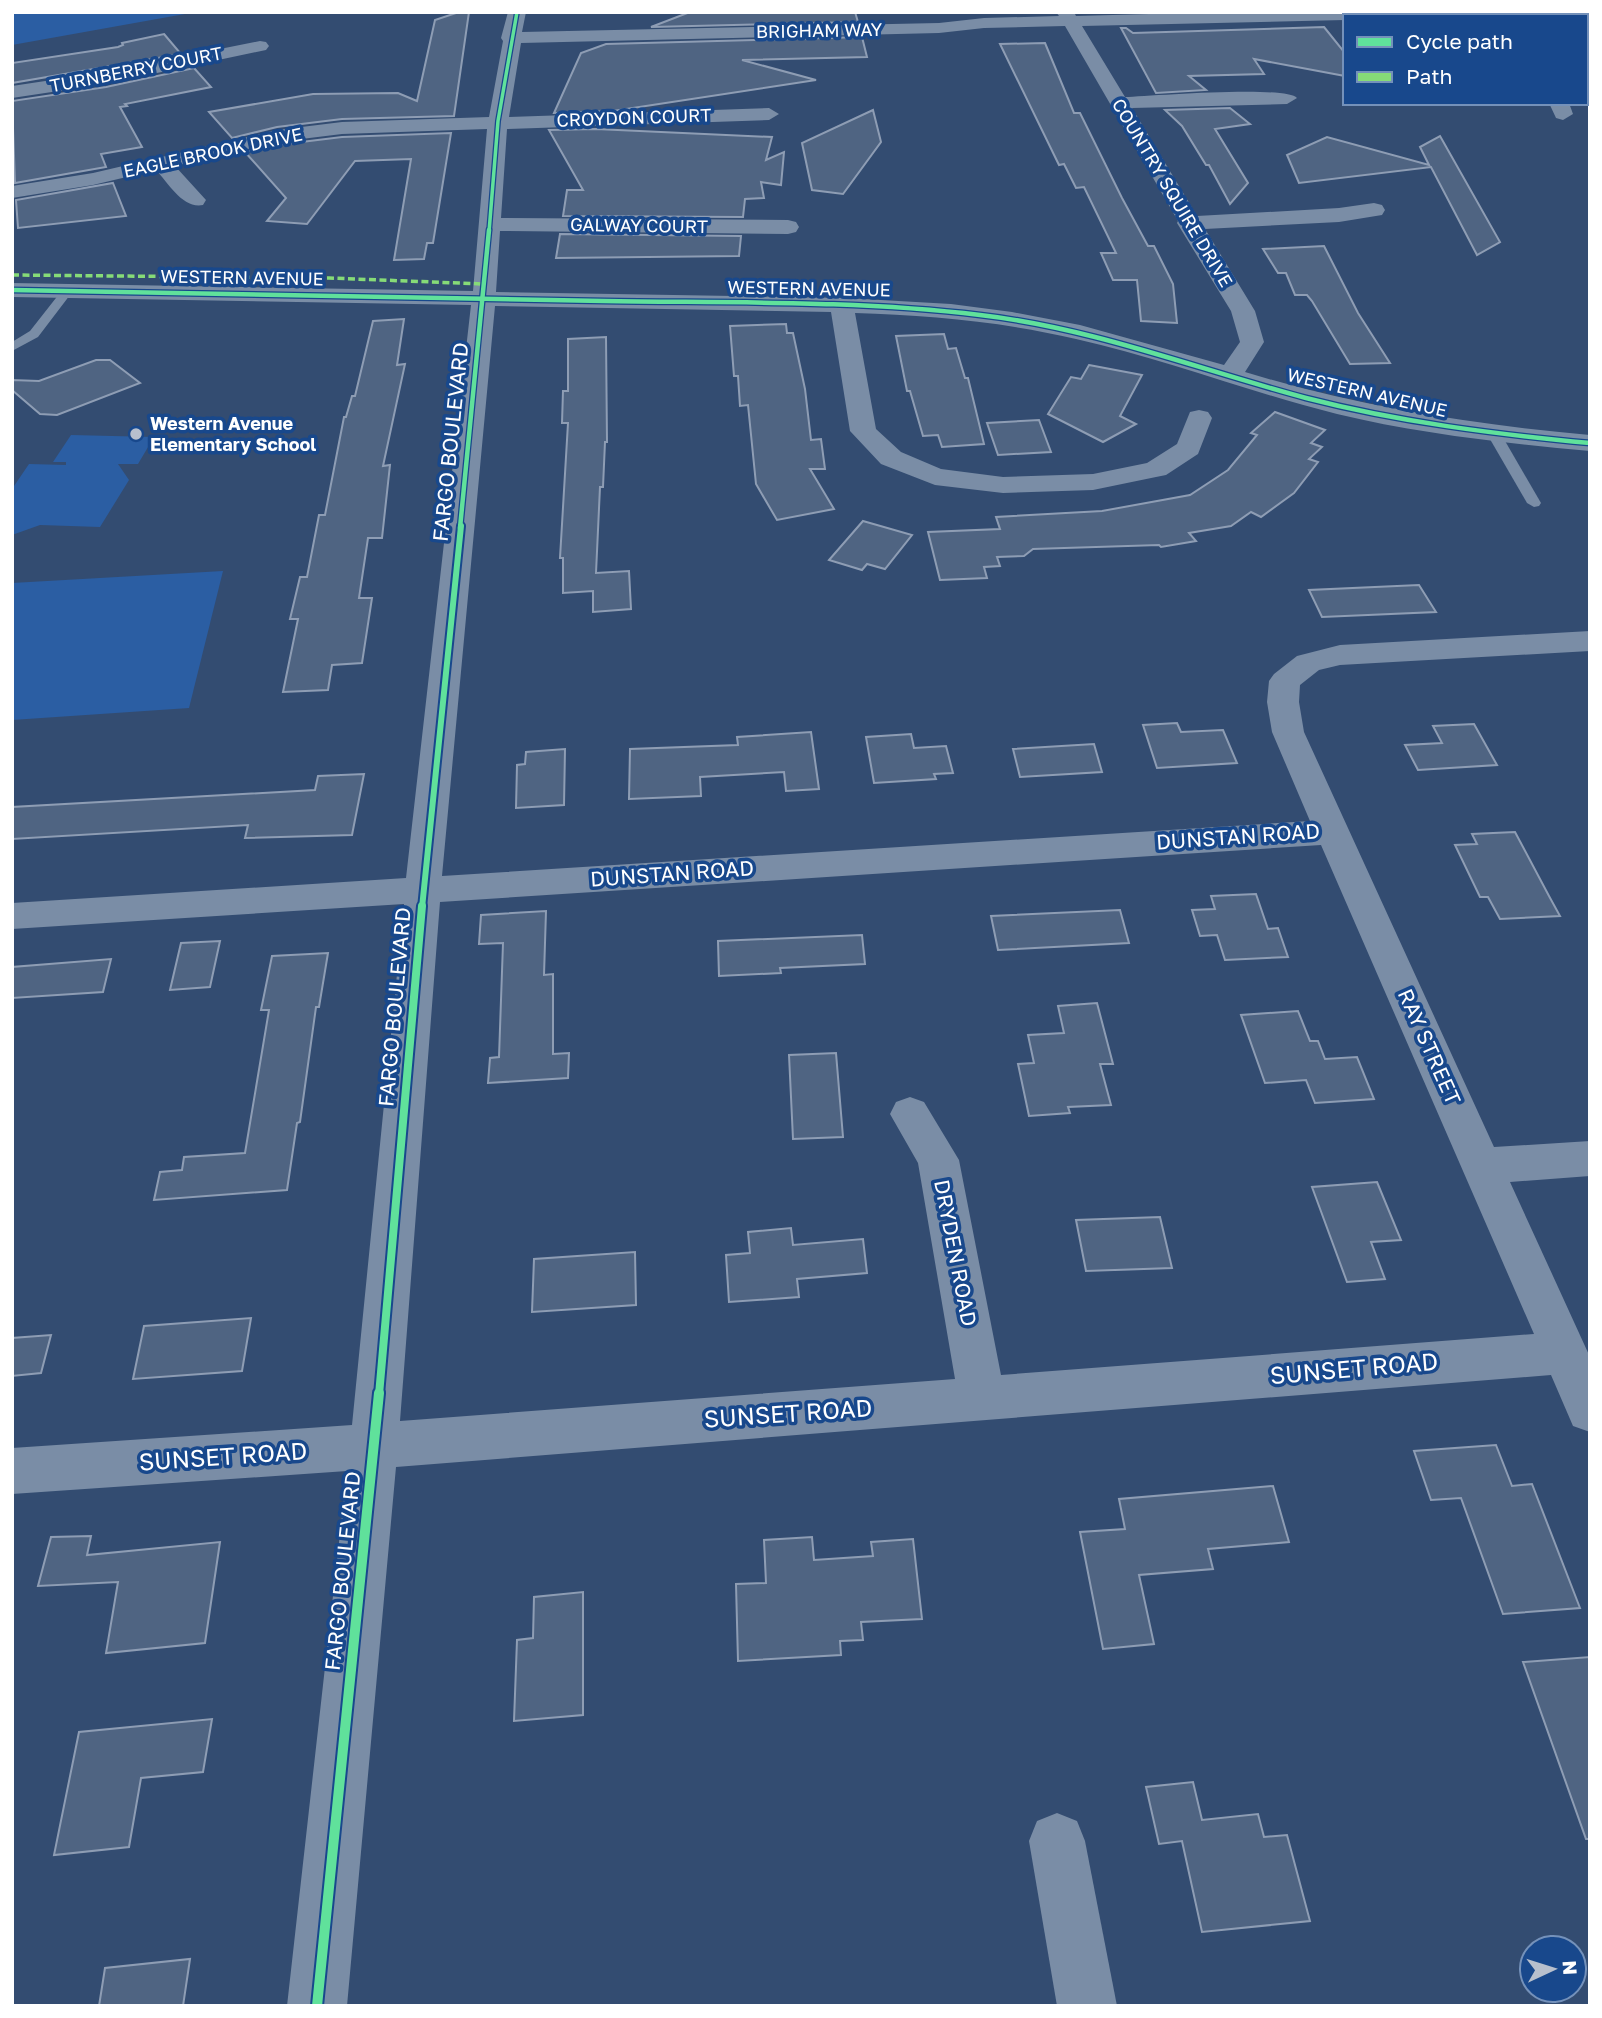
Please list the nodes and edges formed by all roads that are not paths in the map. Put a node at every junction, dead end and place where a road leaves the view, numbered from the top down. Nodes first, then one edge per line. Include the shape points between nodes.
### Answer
1 (517, 12) edge
2 (1464, 12) edge
3 (1446, 14) edge
4 (1343, 15) edge
5 (1067, 17) edge
6 (510, 38) junction
7 (260, 46) dead end
8 (12, 92) edge
9 (1287, 98) dead end
10 (1119, 103) junction
11 (769, 114) dead end
12 (498, 121) junction
13 (160, 163) junction
14 (12, 192) edge
15 (195, 200) dead end
16 (1374, 210) dead end
17 (1188, 223) junction
18 (490, 224) junction
19 (788, 228) dead end
20 (12, 290) edge
21 (67, 290) junction
22 (484, 298) junction
23 (846, 305) junction
24 (12, 346) edge
25 (1221, 375) junction
26 (1494, 434) junction
27 (1590, 443) edge
28 (1534, 503) dead end
29 (1590, 641) edge
30 (1332, 832) junction
31 (423, 891) junction
32 (12, 916) edge
33 (910, 1114) dead end
34 (1590, 1158) edge
35 (1482, 1166) junction
36 (1564, 1353) junction
37 (982, 1398) junction
38 (1590, 1410) edge
39 (374, 1446) junction
40 (12, 1471) edge
41 (1057, 1840) dead end
42 (317, 2006) edge
43 (1087, 2006) edge

1 - 6 street, FARGO BOULEVARD
2 - 3 street, BRIGHAM WAY
4 - 5 street, BRIGHAM WAY
5 - 6 street, BRIGHAM WAY via 939,27
5 - 10 street, COUNTRY SQUIRE DRIVE
6 - 12 street, FARGO BOULEVARD
7 - 8 street, TURNBERRY COURT
9 - 10 street
10 - 17 street, COUNTRY SQUIRE DRIVE
11 - 12 street, CROYDON COURT
12 - 13 street, EAGLE BROOK DRIVE via 277,135
12 - 18 street, FARGO BOULEVARD
13 - 14 street, EAGLE BROOK DRIVE
13 - 15 street
16 - 17 street
17 - 25 street, COUNTRY SQUIRE DRIVE via 1243,311 1252,342
18 - 19 street, GALWAY COURT
18 - 22 street, FARGO BOULEVARD
20 - 21 street, WESTERN AVENUE
21 - 22 street, WESTERN AVENUE
21 - 24 lane via 34,334
22 - 23 street, WESTERN AVENUE
22 - 31 street, FARGO BOULEVARD
23 - 25 street, WESTERN AVENUE via 966,312 1043,324 1136,346
23 - 25 street via 842,315 863,431 891,458 935,477 1003,485 1093,481 1156,469 1189,447 1199,418 1216,410 1224,392
25 - 26 street, WESTERN AVENUE via 1419,424
26 - 27 street, WESTERN AVENUE
26 - 28 lane
29 - 30 street, RAY STREET via 1340,655 1308,663 1285,681 1287,732
30 - 31 street, DUNSTAN ROAD
30 - 35 street, RAY STREET
31 - 32 street, DUNSTAN ROAD
31 - 39 street, FARGO BOULEVARD
33 - 37 street, DRYDEN ROAD via 938,1160
34 - 35 street
35 - 36 street, RAY STREET
36 - 37 street, SUNSET ROAD
36 - 38 street, RAY STREET
37 - 39 street, SUNSET ROAD
39 - 40 street, SUNSET ROAD
39 - 42 street, FARGO BOULEVARD
41 - 43 street

